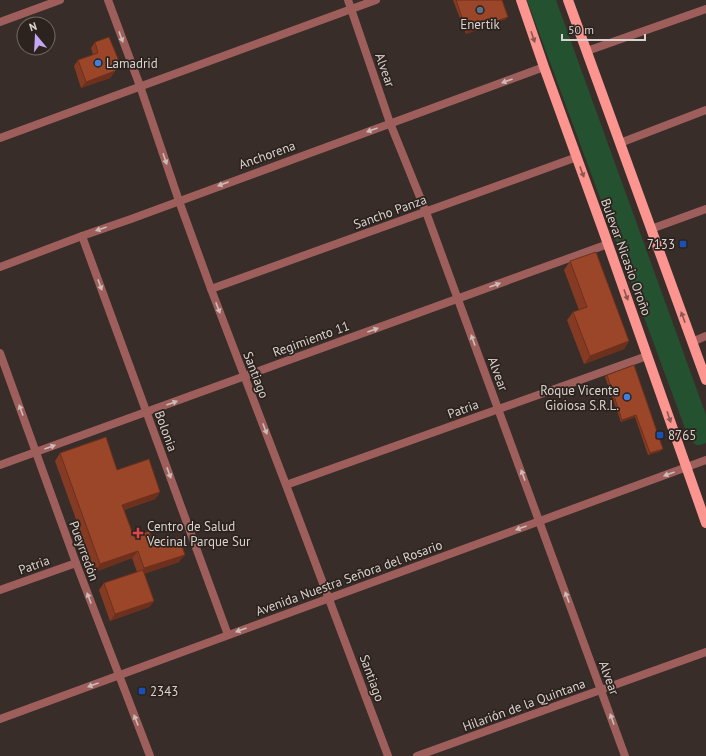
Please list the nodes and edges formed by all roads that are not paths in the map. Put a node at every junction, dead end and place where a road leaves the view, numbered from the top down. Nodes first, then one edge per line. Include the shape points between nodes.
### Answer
1 (60, 0) edge
2 (108, 0) edge
3 (348, 0) edge
4 (376, 0) edge
5 (521, 0) edge
6 (568, 0) edge
7 (352, 9) junction
8 (706, 9) edge
9 (0, 22) edge
10 (587, 51) junction
11 (544, 67) junction
12 (140, 86) junction
13 (706, 110) edge
14 (390, 123) junction
15 (0, 138) edge
16 (620, 143) junction
17 (577, 157) junction
18 (179, 201) junction
19 (706, 209) edge
20 (426, 212) junction
21 (651, 230) junction
22 (82, 236) junction
23 (608, 244) junction
24 (0, 267) edge
25 (211, 289) junction
26 (458, 299) junction
27 (706, 336) edge
28 (692, 342) junction
29 (0, 353) edge
30 (647, 356) junction
31 (2, 365) edge
32 (244, 377) junction
33 (706, 380) edge
34 (498, 409) junction
35 (146, 412) junction
36 (35, 452) junction
37 (706, 460) edge
38 (0, 465) edge
39 (686, 467) junction
40 (286, 485) junction
41 (539, 521) junction
42 (706, 523) edge
43 (76, 563) junction
44 (0, 590) edge
45 (329, 598) junction
46 (228, 635) junction
47 (706, 652) edge
48 (119, 675) junction
49 (601, 690) junction
50 (0, 719) edge
51 (150, 756) edge
52 (388, 756) edge
53 (418, 756) edge
54 (625, 756) edge

1 - 9 street
2 -> 12 street, Santiago
3 - 7 street, Alvear
4 - 7 street
5 -> 11 main road, Bulevar Nicasio Oroño
6 - 10 main road
7 - 12 street
7 - 14 street, Alvear
8 - 10 street
10 - 16 main road
11 -> 14 street, Anchorena
11 - 17 main road, Bulevar Nicasio Oroño
12 - 15 street
12 -> 18 street, Santiago
13 - 16 street
14 -> 18 street, Anchorena
14 - 20 street, Alvear
16 - 21 main road
17 - 20 street, Sancho Panza
17 -> 23 main road, Bulevar Nicasio Oroño
18 -> 22 street, Anchorena
18 - 25 street, Santiago
19 - 21 street
20 - 25 street, Sancho Panza
20 - 26 street, Alvear
28 -> 21 main road
22 - 24 street, Anchorena
22 -> 35 street, Bolonia
26 -> 23 street, Regimiento 11
23 -> 30 main road, Bulevar Nicasio Oroño
25 -> 32 street, Santiago
32 -> 26 street, Regimiento 11
34 -> 26 street, Alvear
27 - 28 street
28 - 33 main road
29 - 31 street, Pueyrredón
30 - 34 street, Patria
30 -> 39 main road, Bulevar Nicasio Oroño
36 -> 31 street, Pueyrredón
35 -> 32 street, Regimiento 11
32 -> 40 street, Santiago
34 - 40 street, Patria
41 -> 34 street, Alvear
36 -> 35 street, Regimiento 11
35 -> 46 street, Bolonia
36 - 38 street, Regimiento 11
36 - 43 street, Pueyrredón
37 - 39 street, Avenida Nuestra Señora del Rosario
39 -> 41 street, Avenida Nuestra Señora del Rosario
39 - 42 main road, Bulevar Nicasio Oroño
40 - 45 street, Santiago
41 -> 45 street, Avenida Nuestra Señora del Rosario
49 -> 41 street, Alvear
43 - 44 street, Patria
48 -> 43 street, Pueyrredón
45 -> 46 street, Avenida Nuestra Señora del Rosario
45 - 52 street, Santiago
46 - 48 street, Avenida Nuestra Señora del Rosario
47 - 49 street, Hilarión de la Quintana
48 -> 50 street, Avenida Nuestra Señora del Rosario
51 -> 48 street, Pueyrredón
49 - 53 street, Hilarión de la Quintana
54 -> 49 street, Alvear

